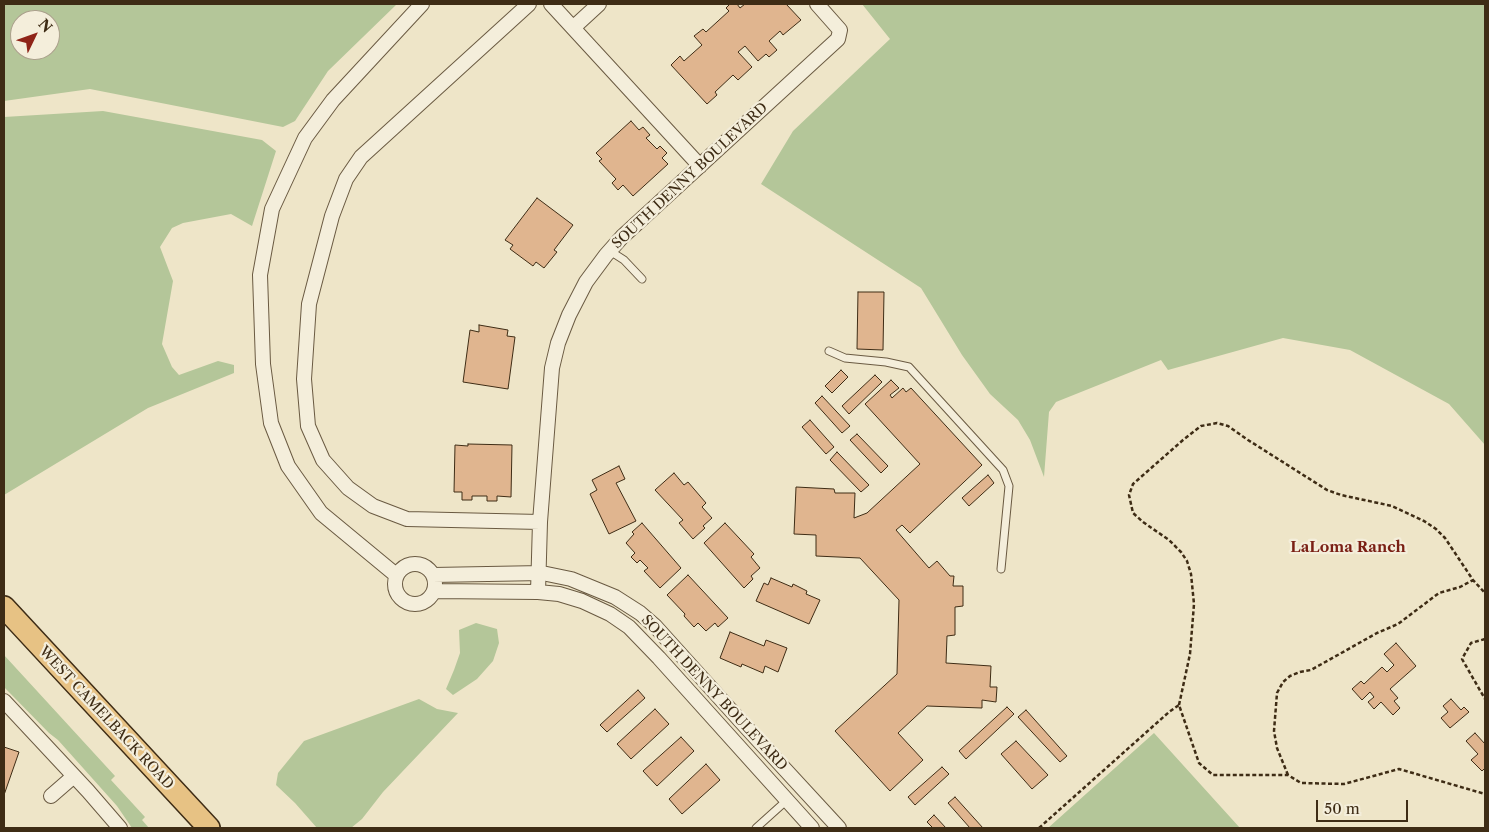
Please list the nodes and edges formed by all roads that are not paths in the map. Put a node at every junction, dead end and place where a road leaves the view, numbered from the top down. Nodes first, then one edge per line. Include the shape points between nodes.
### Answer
1 (422, 4) edge
2 (529, 4) edge
3 (551, 4) edge
4 (599, 4) edge
5 (817, 4) edge
6 (574, 27) junction
7 (700, 166) junction
8 (610, 251) junction
9 (642, 280) dead end
10 (829, 351) dead end
11 (540, 522) junction
12 (1001, 569) dead end
13 (539, 573) junction
14 (396, 575) junction
15 (433, 575) junction
16 (434, 591) junction
17 (538, 592) junction
18 (4, 607) edge
19 (4, 700) edge
20 (74, 776) junction
21 (801, 787) junction
22 (51, 796) dead end
23 (786, 801) junction
24 (120, 828) edge
25 (209, 828) edge
26 (756, 828) edge
27 (812, 828) edge
28 (839, 828) edge

1 - 14 street via 333,100 304,138 272,209 260,275 263,364 271,423 288,466 321,513
2 - 11 street via 361,157 346,179 332,216 309,304 304,379 308,426 323,460 348,488 372,506 407,519
3 - 6 street
4 - 6 street
5 - 7 street, SOUTH DENNY BOULEVARD via 840,30 838,39
6 - 7 street
7 - 8 street, SOUTH DENNY BOULEVARD
8 - 9 lane via 624,260
8 - 11 street, SOUTH DENNY BOULEVARD via 586,282 558,343 548,400
10 - 12 lane via 845,358 909,367 1003,470 1008,486
11 - 13 street, SOUTH DENNY BOULEVARD
13 - 15 street, SOUTH DENNY BOULEVARD
13 - 17 street, SOUTH DENNY BOULEVARD
13 - 21 street, SOUTH DENNY BOULEVARD via 592,587 640,613
14 - 15 street via 403,567 414,563 427,567
14 - 16 street via 397,593 406,602 425,602
15 - 16 street
16 - 17 street, SOUTH DENNY BOULEVARD
17 - 23 street, SOUTH DENNY BOULEVARD via 582,601 630,627
18 - 25 main road, WEST CAMELBACK ROAD
19 - 20 street
20 - 22 street
20 - 24 street
21 - 23 street
21 - 28 street, SOUTH DENNY BOULEVARD
23 - 26 lane
23 - 27 street, SOUTH DENNY BOULEVARD

